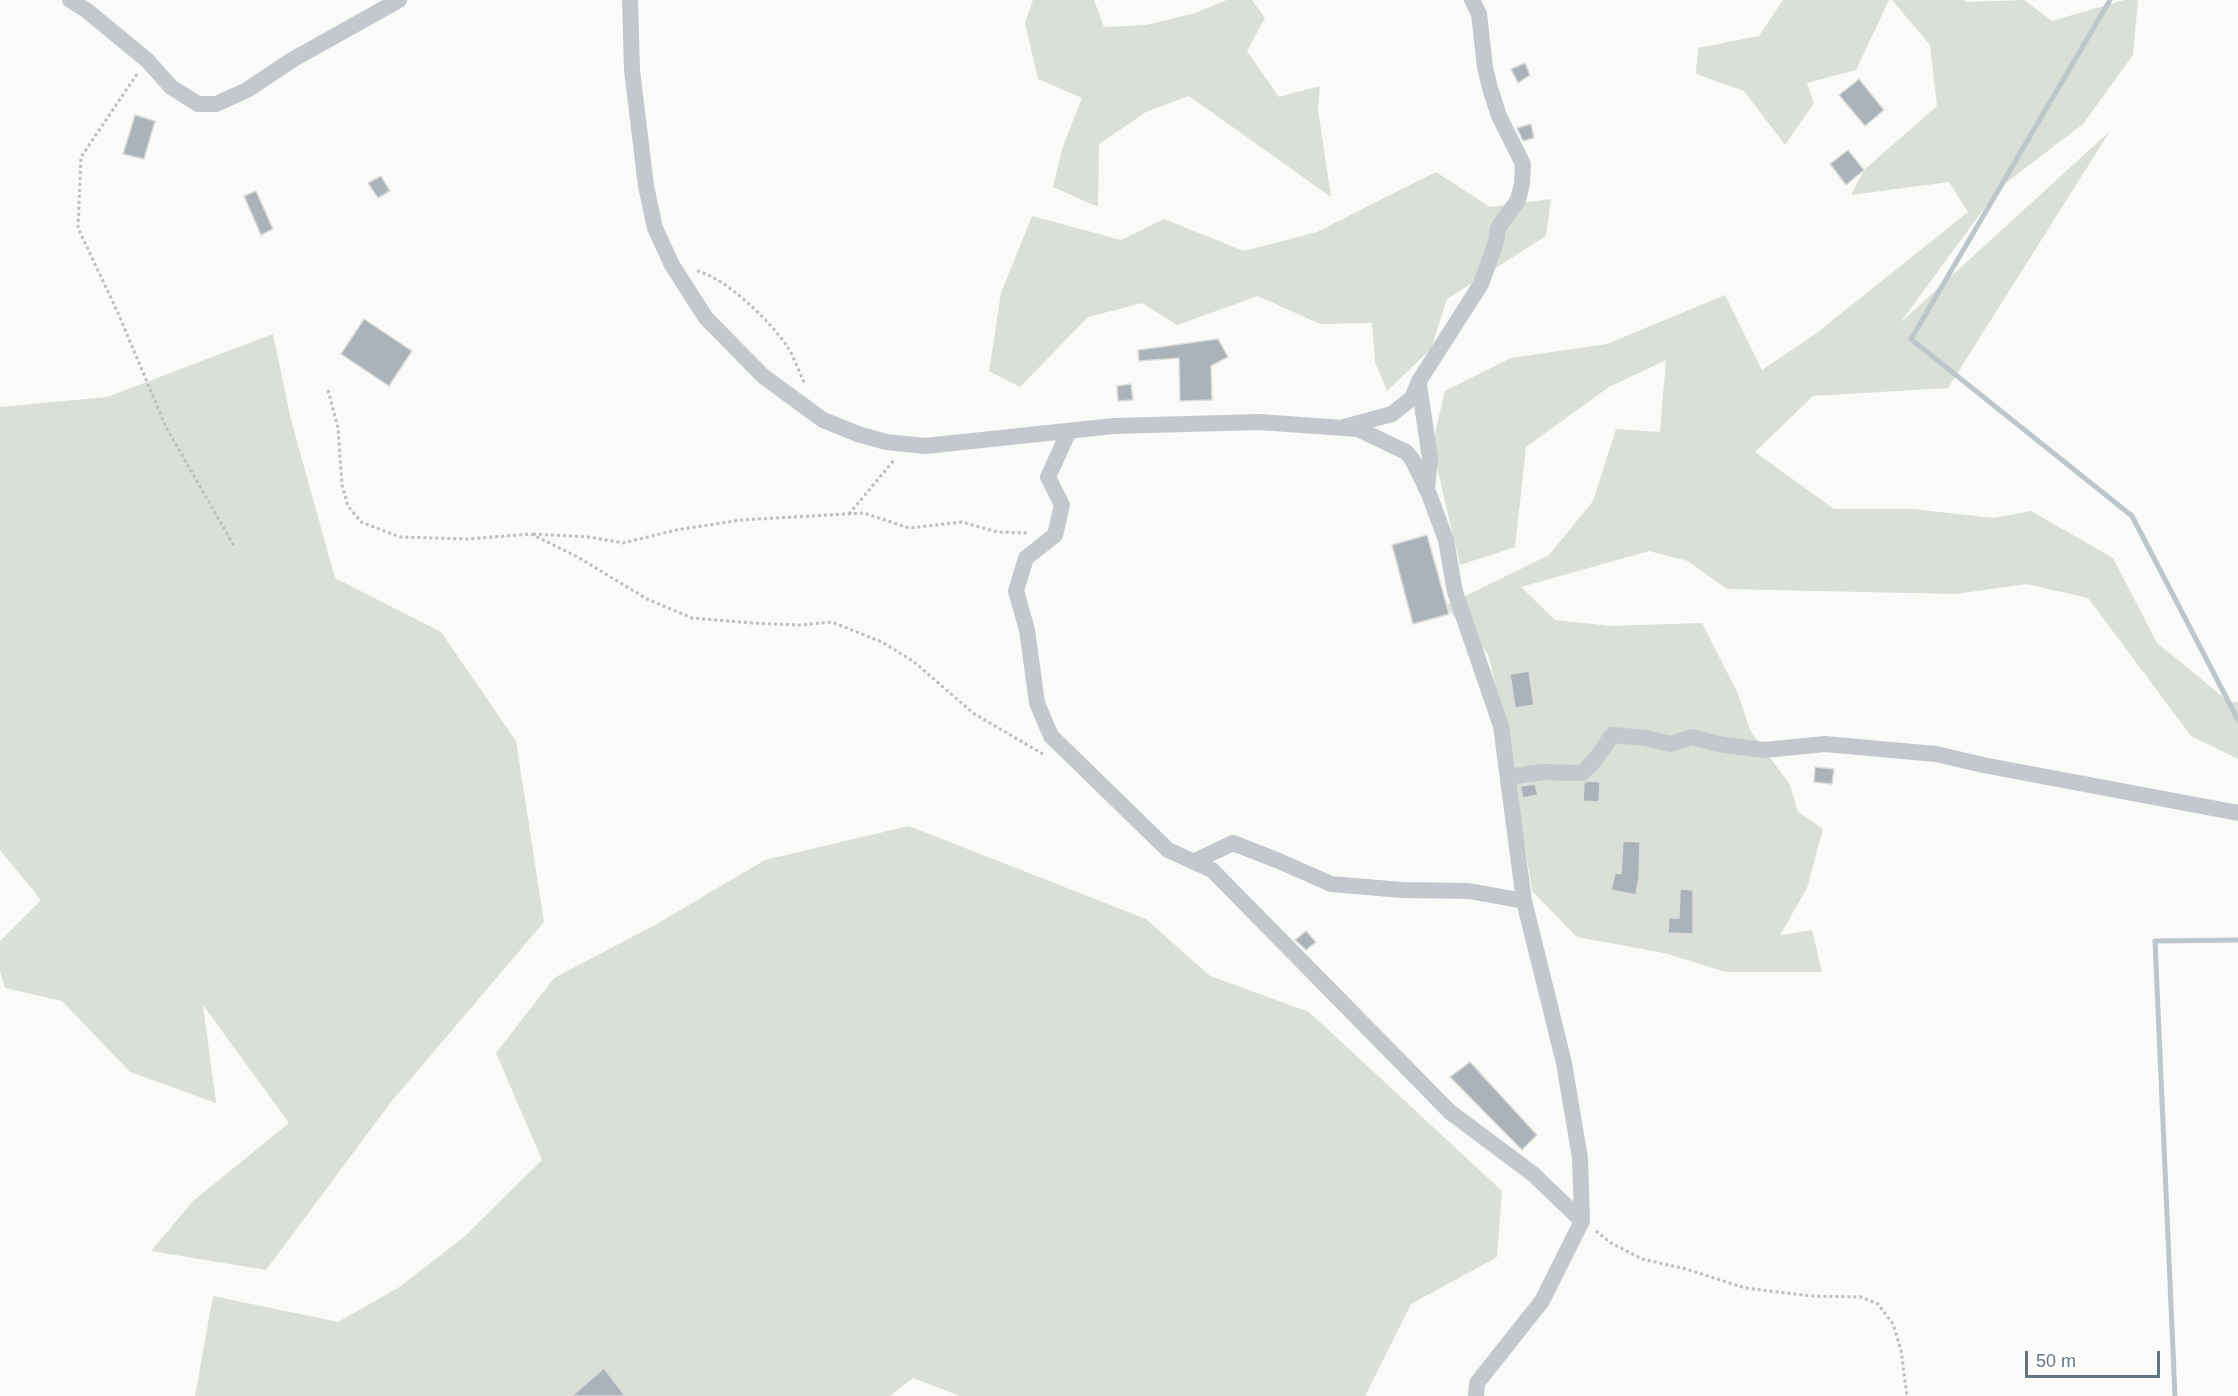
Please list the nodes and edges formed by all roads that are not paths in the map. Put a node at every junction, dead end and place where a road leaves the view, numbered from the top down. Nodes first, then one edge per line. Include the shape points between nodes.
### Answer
1 (70, 0) edge
2 (399, 0) edge
3 (630, 0) edge
4 (1472, 0) edge
5 (1419, 381) junction
6 (1343, 428) junction
7 (1069, 431) junction
8 (1427, 489) junction
9 (1508, 777) junction
10 (2238, 813) edge
11 (1195, 861) junction
12 (1524, 901) junction
13 (1582, 1221) junction
14 (1476, 1396) edge

1 - 2 street via 147,60 171,87 198,104 216,104 247,90
3 - 7 street via 632,70 644,175 655,228 672,265 706,318 762,376 823,420 886,442 925,446
4 - 5 street via 1479,14 1490,88 1523,164 1522,184 1518,200 1498,228 1481,284
5 - 6 street via 1412,398 1392,414
5 - 8 street via 1430,458
6 - 7 street via 1258,422
6 - 8 street via 1358,429 1406,452
7 - 11 street via 1048,477 1062,505 1054,535 1026,558 1016,591 1037,703 1051,736 1168,850
8 - 9 street via 1446,540 1455,592 1501,726
9 - 10 street via 1543,772 1582,773 1612,735 1670,744 1692,737 1764,750 1825,744 1936,754
9 - 12 street
11 - 12 street via 1233,843 1331,884 1469,891
11 - 13 street via 1212,870 1450,1112 1533,1174
12 - 13 street via 1564,1064 1580,1158
13 - 14 street via 1542,1301 1477,1383

